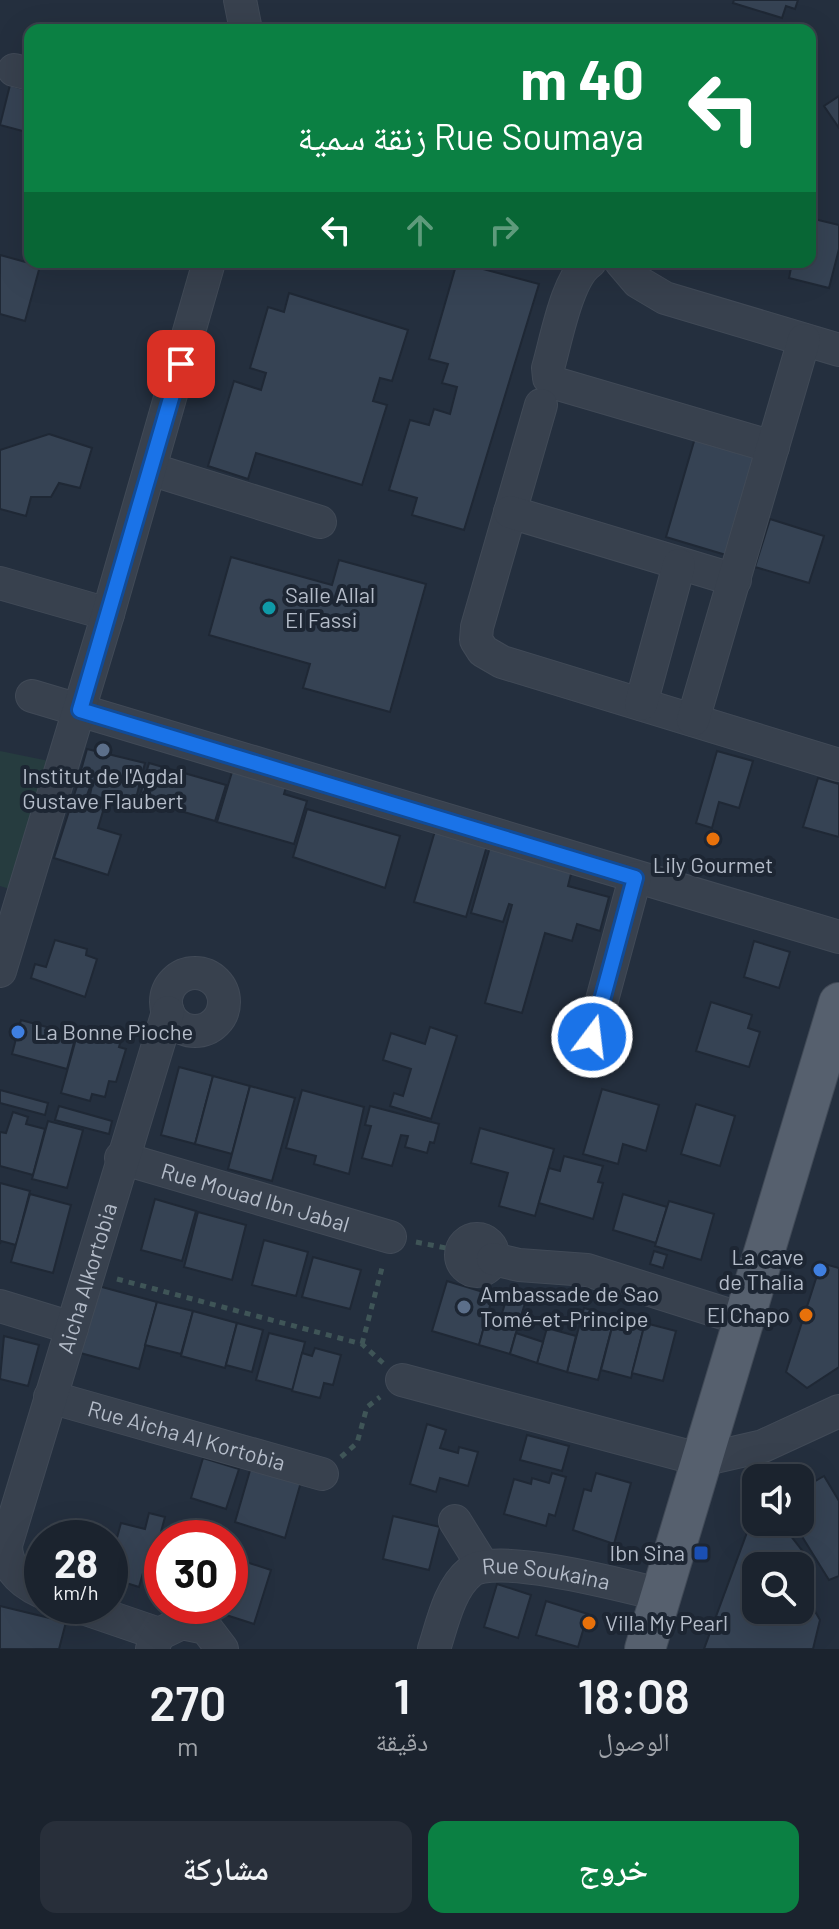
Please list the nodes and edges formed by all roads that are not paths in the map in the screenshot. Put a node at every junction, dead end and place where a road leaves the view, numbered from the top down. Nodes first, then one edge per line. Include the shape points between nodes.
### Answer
1 (240, 0) edge
2 (245, 24) edge
3 (207, 268) edge
4 (581, 268) edge
5 (626, 268) edge
6 (804, 340) junction
7 (839, 350) edge
8 (545, 391) junction
9 (773, 447) junction
10 (150, 469) junction
11 (510, 512) junction
12 (320, 522) dead end
13 (679, 565) junction
14 (735, 580) junction
15 (0, 583) edge
16 (108, 614) junction
17 (32, 696) dead end
18 (641, 704) junction
19 (80, 710) junction
20 (693, 720) junction
21 (839, 765) edge
22 (635, 878) junction
23 (11, 895) edge
24 (839, 937) edge
25 (0, 971) edge
26 (839, 1003) edge
27 (168, 1012) dead end
28 (592, 1037) dead end
29 (121, 1158) junction
30 (390, 1237) road end
31 (461, 1251) road end
32 (0, 1306) edge
33 (745, 1320) junction
34 (72, 1328) junction
35 (402, 1380) road end
36 (50, 1397) junction
37 (839, 1411) edge
38 (702, 1460) junction
39 (322, 1474) road end
40 (455, 1521) dead end
41 (483, 1566) junction
42 (24, 1583) edge
43 (662, 1595) junction
44 (116, 1624) edge
45 (156, 1642) edge
46 (222, 1649) edge
47 (434, 1649) edge
48 (645, 1649) edge

1 - 2 street
3 - 10 street
4 - 8 street
5 - 6 street via 665,298
6 - 7 street
6 - 9 street
8 - 9 street via 558,384
8 - 11 street
9 - 14 street
10 - 12 street
10 - 16 street
11 - 13 street
11 - 18 street via 477,627 476,640 483,651 502,662
13 - 14 street
13 - 18 street
14 - 20 street
15 - 16 street
16 - 19 street
17 - 19 street
18 - 20 street
19 - 22 street
19 - 23 street
20 - 21 street
22 - 24 street
22 - 28 street
23 - 25 street
26 - 33 main road
27 - 29 street, Aicha Alkortobia
29 - 30 street, Rue Mouad Ibn Jabal
29 - 34 street, Aicha Alkortobia
31 - 33 street via 464,1266 477,1272 493,1259 587,1270
32 - 34 street
33 - 38 main road
34 - 36 street, Aicha Alkortobia
35 - 38 street
36 - 39 street, Rue Aicha Al Kortobia
36 - 42 street, Aicha Alkortobia via 6,1545 6,1557
37 - 38 street via 763,1446
38 - 43 main road
40 - 41 street
41 - 43 street, Rue Soukaina via 535,1569
41 - 47 street, Rue Soukaina via 470,1571 458,1586
43 - 48 main road
44 - 45 street
45 - 46 street via 182,1623 195,1623 215,1636

